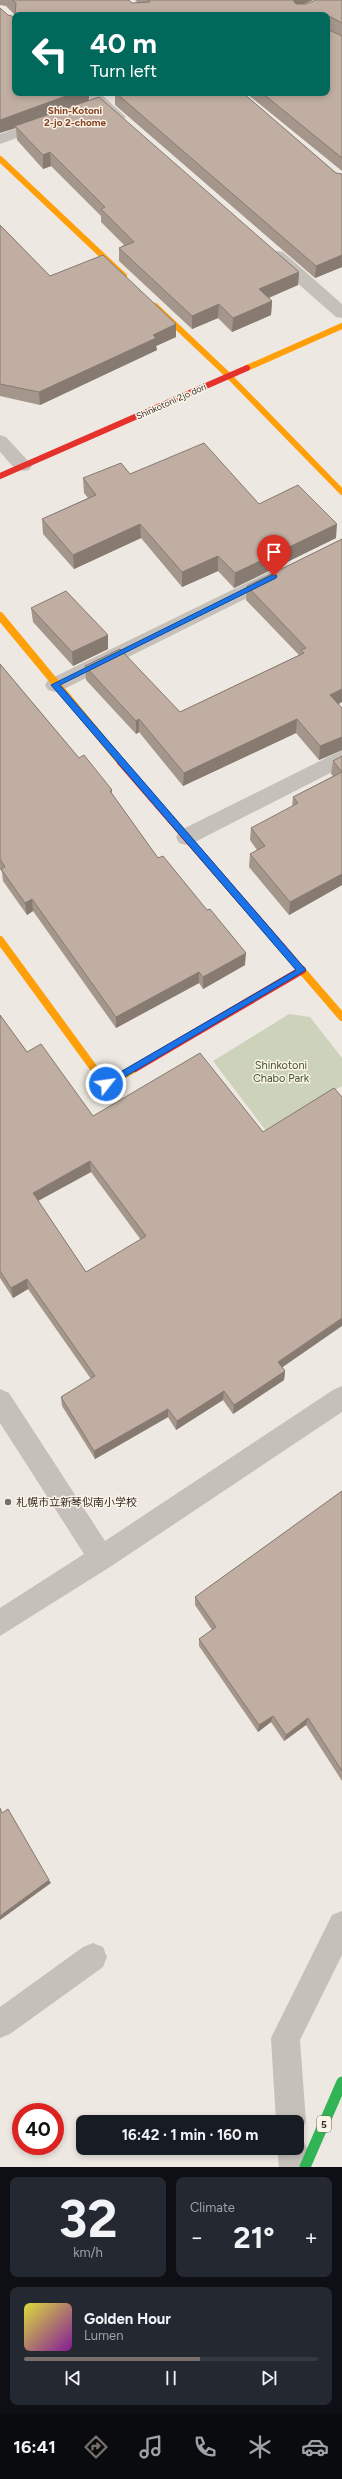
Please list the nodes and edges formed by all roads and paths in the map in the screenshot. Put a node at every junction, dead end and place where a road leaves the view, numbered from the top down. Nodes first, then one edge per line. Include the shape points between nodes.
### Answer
1 (99, 100) edge
2 (58, 118) edge
3 (131, 129) edge
4 (0, 139) edge
5 (0, 159) edge
6 (267, 248) edge
7 (131, 283) edge
8 (148, 299) edge
9 (342, 313) edge
10 (342, 326) edge
11 (229, 376) junction
12 (0, 441) edge
13 (23, 466) junction
14 (0, 476) edge
15 (342, 492) edge
16 (286, 570) edge
17 (0, 616) edge
18 (55, 685) junction
19 (342, 758) edge
20 (186, 837) junction
21 (0, 940) edge
22 (302, 970) junction
23 (341, 1015) edge
24 (342, 1398) edge
25 (0, 1401) edge
26 (101, 1558) junction
27 (0, 1623) edge
28 (342, 1925) edge
29 (93, 1957) dead end
30 (0, 2024) edge
31 (342, 2082) edge
32 (290, 2115) edge
33 (293, 2155) edge
34 (294, 2167) edge
35 (305, 2167) edge

1 - 3 street
2 - 4 street
5 - 7 main road
6 - 9 street
8 - 11 main road
10 - 11 main road, Shinkotoni 2jo dori
11 - 13 main road, Shinkotoni 2jo dori
11 - 15 main road
12 - 13 street
13 - 14 main road, Shinkotoni 2jo dori
16 - 18 street
17 - 18 main road
18 - 20 main road
19 - 20 street
20 - 22 main road
21 - 22 main road via 106,1084
22 - 23 main road
24 - 26 street
25 - 26 street
26 - 27 street
28 - 32 street via 285,2038
29 - 30 street
31 - 35 main road, 5
33 - 34 street

